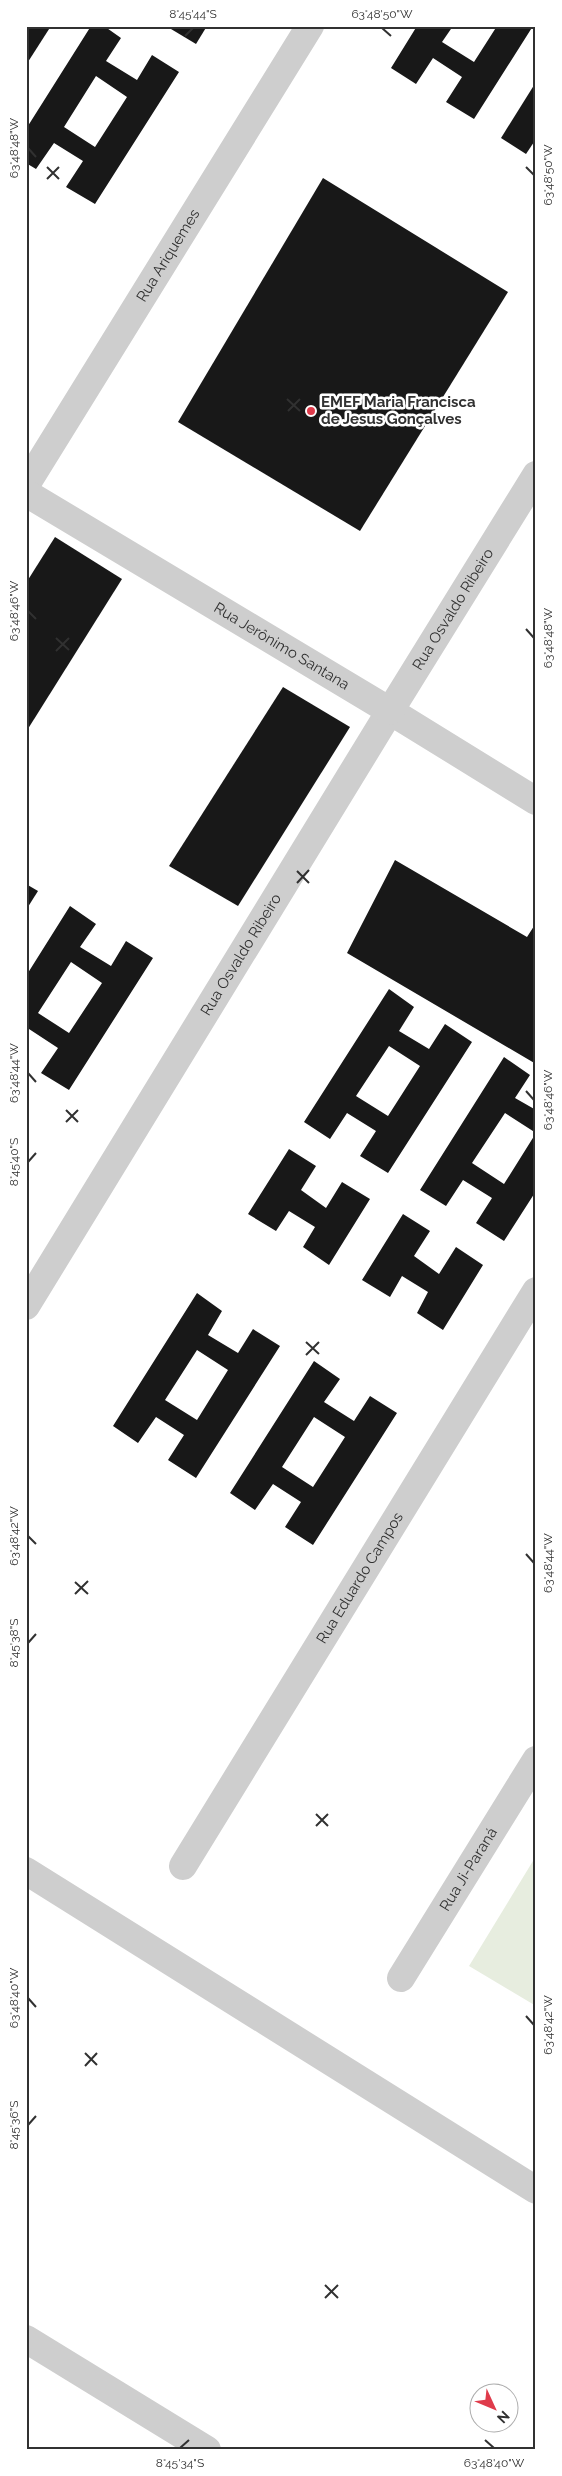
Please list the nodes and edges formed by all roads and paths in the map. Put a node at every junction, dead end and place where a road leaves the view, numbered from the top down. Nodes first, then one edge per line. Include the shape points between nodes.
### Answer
1 (310, 26) edge
2 (536, 475) edge
3 (26, 484) edge
4 (26, 493) edge
5 (390, 711) junction
6 (536, 801) edge
7 (536, 1291) edge
8 (26, 1306) edge
9 (536, 1760) edge
10 (183, 1866) dead end
11 (26, 1871) edge
12 (401, 1978) dead end
13 (536, 2190) edge
14 (26, 2339) edge
15 (207, 2450) edge

1 - 3 street, Rua Ariquemes
2 - 5 street, Rua Osvaldo Ribeiro
4 - 5 street, Rua Jerônimo Santana
5 - 6 street, Rua Jerônimo Santana
5 - 8 street, Rua Osvaldo Ribeiro
7 - 10 street, Rua Eduardo Campos
9 - 12 street, Rua Ji-Paraná
11 - 13 street
14 - 15 street

